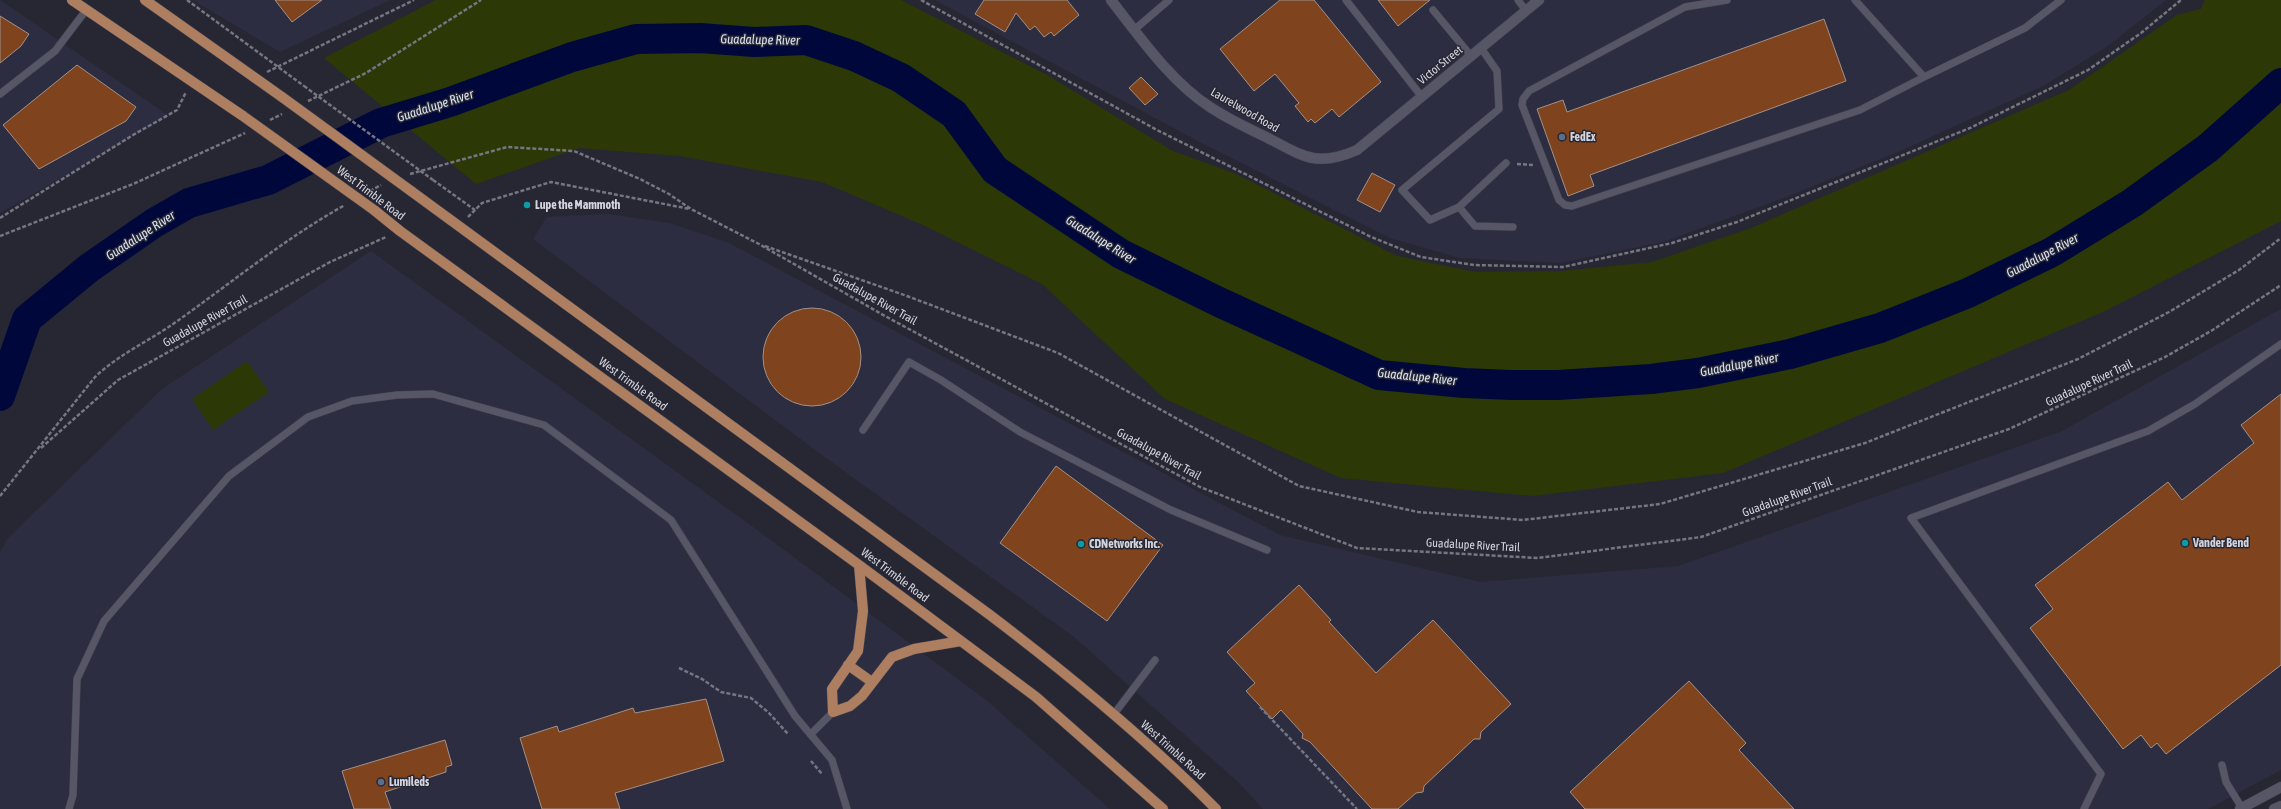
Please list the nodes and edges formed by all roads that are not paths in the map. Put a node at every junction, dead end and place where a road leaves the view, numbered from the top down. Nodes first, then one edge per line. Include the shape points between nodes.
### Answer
1 (72, 0) edge
2 (145, 0) edge
3 (1111, 0) edge
4 (1169, 0) edge
5 (1346, 0) edge
6 (1518, 0) edge
7 (1539, 0) edge
8 (1727, 0) edge
9 (1855, 0) edge
10 (2061, 0) edge
11 (86, 9) junction
12 (1433, 10) dead end
13 (1526, 11) junction
14 (1134, 30) junction
15 (1482, 48) junction
16 (1471, 56) junction
17 (1924, 77) junction
18 (0, 94) edge
19 (1422, 97) junction
20 (1357, 150) joint
21 (1506, 163) dead end
22 (1459, 207) junction
23 (1514, 228) dead end
24 (2281, 344) edge
25 (863, 430) dead end
26 (1267, 550) dead end
27 (859, 565) junction
28 (961, 641) junction
29 (1155, 660) dead end
30 (848, 665) junction
31 (872, 682) junction
32 (833, 712) junction
33 (1114, 714) junction
34 (811, 734) junction
35 (2222, 765) dead end
36 (2281, 787) edge
37 (2281, 806) edge
38 (68, 809) edge
39 (847, 809) edge
40 (1163, 809) edge
41 (1216, 809) edge
42 (2084, 809) edge
43 (2241, 809) edge
44 (2274, 809) edge

1 - 11 main road, West Trimble Road
2 - 33 main road, West Trimble Road, bridge via 282,97 990,615 1066,673
3 - 14 street, Laurelwood Road
4 - 14 lane
5 - 19 lane
6 - 13 lane
7 - 13 street, Victor Street
8 - 17 lane via 1685,7 1529,91 1522,105 1559,200 1565,205 1572,206 1860,110
9 - 17 lane
10 - 17 lane via 2025,28
11 - 18 lane via 55,51
11 - 27 main road, West Trimble Road, bridge via 192,80 374,210
12 - 16 lane
13 - 15 street, Victor Street
14 - 20 street, Laurelwood Road via 1184,85 1209,107 1240,124 1295,153 1317,160 1338,158
15 - 16 street, Victor Street
15 - 22 lane via 1497,71 1499,109 1402,190 1430,220
16 - 19 street, Victor Street
19 - 20 street, Victor Street
21 - 22 lane
22 - 23 lane via 1475,226
24 - 42 lane via 2195,404 2148,431 1911,518 2101,774
25 - 26 lane via 909,362 1025,435 1171,510
27 - 28 main road, West Trimble Road
27 - 30 main road via 863,611 858,651
28 - 31 main road via 914,649 892,658
28 - 40 main road, West Trimble Road via 1036,697
29 - 33 lane
30 - 31 main road
30 - 32 main road via 832,689
31 - 32 main road via 850,706
32 - 34 lane
33 - 41 main road, West Trimble Road
34 - 38 lane via 795,716 671,520 544,425 434,394 397,395 352,401 308,417 229,476 104,621 77,679 73,795
34 - 39 lane via 832,760
35 - 43 lane via 2226,782
36 - 43 street
37 - 44 street

